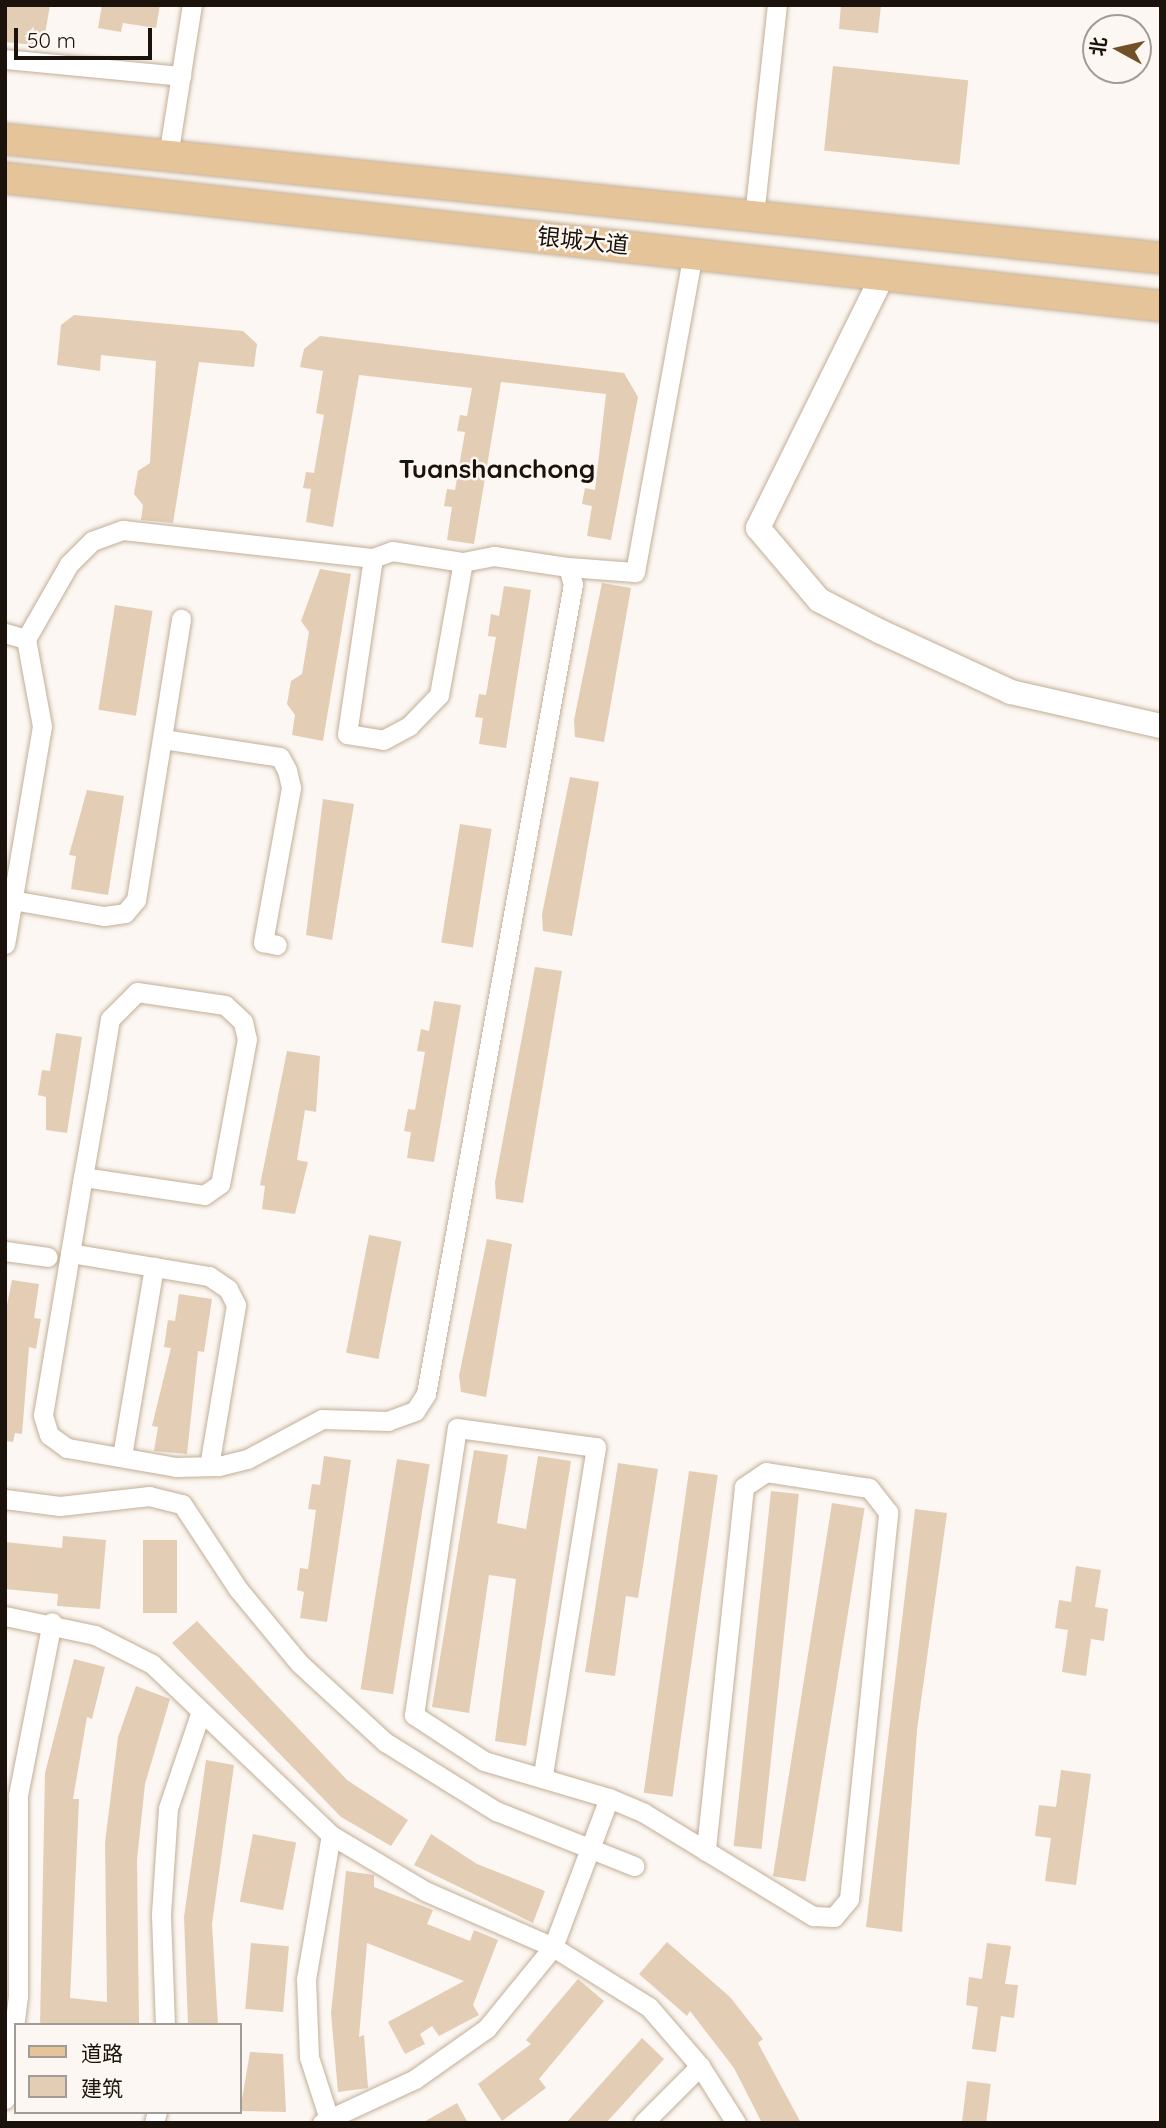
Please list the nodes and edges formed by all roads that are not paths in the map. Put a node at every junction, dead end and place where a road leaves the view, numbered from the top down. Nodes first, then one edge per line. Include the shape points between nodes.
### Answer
1 (192, 5) edge
2 (777, 5) edge
3 (5, 59) edge
4 (181, 76) junction
5 (5, 139) edge
6 (168, 156) junction
7 (5, 178) edge
8 (754, 216) junction
9 (693, 253) junction
10 (1161, 258) edge
11 (883, 275) junction
12 (1161, 306) edge
13 (373, 558) junction
14 (463, 562) junction
15 (568, 567) junction
16 (181, 619) dead end
17 (5, 633) edge
18 (26, 639) junction
19 (1161, 726) edge
20 (163, 738) junction
21 (12, 900) junction
22 (5, 944) edge
23 (277, 945) dead end
24 (83, 1177) junction
25 (5, 1251) edge
26 (70, 1253) junction
27 (48, 1257) dead end
28 (154, 1267) junction
29 (122, 1456) junction
30 (209, 1466) junction
31 (5, 1499) edge
32 (5, 1616) edge
33 (52, 1622) junction
34 (201, 1711) junction
35 (543, 1775) junction
36 (608, 1798) junction
37 (331, 1835) junction
38 (591, 1849) junction
39 (706, 1851) junction
40 (634, 1866) dead end
41 (552, 1947) junction
42 (15, 2023) edge
43 (165, 2023) edge
44 (14, 2033) edge
45 (700, 2066) junction
46 (5, 2099) edge
47 (325, 2121) edge
48 (643, 2123) edge
49 (736, 2123) edge

1 - 4 street
2 - 8 street
3 - 4 street
4 - 6 street
5 - 6 main road, 银城大道
6 - 8 main road, 银城大道
7 - 9 main road, 银城大道
8 - 10 main road, 银城大道
9 - 11 main road, 银城大道
9 - 15 street via 635,572
11 - 12 main road, 银城大道
11 - 19 street via 758,528 819,600 881,632 1011,692
13 - 14 street via 392,551
13 - 14 street via 347,734 383,740 409,726 439,695
13 - 18 street via 123,530 92,541 69,564
14 - 15 street via 494,556
15 - 30 street via 573,584 426,1394 415,1410 388,1420 322,1419 247,1459
16 - 20 street
17 - 18 street
18 - 21 street via 42,726
20 - 21 street via 136,900 125,913 104,916
20 - 23 street via 280,757 291,788 263,942
21 - 22 street
24 - 24 street via 110,1019 122,1004 137,992 225,1005 243,1022 247,1039 220,1184 204,1195
24 - 26 street
25 - 27 street
26 - 28 street
26 - 29 street via 43,1415 49,1435 66,1448
28 - 29 street
28 - 30 street via 209,1276 236,1305
29 - 30 street
31 - 38 street via 60,1506 149,1496 182,1504 238,1589 299,1663 385,1742 496,1811
32 - 33 street
33 - 34 street via 96,1634 152,1664
33 - 42 street via 18,1795
34 - 37 street
34 - 43 street via 168,1808 161,1914
35 - 35 street via 484,1761 414,1715 457,1428 596,1447
35 - 36 street
36 - 38 street
36 - 39 street
37 - 41 street via 425,1891
37 - 47 street via 306,1979 309,2057
38 - 40 street
38 - 41 street
39 - 39 street via 813,1916 834,1917 849,1899 888,1512 869,1488 766,1472 744,1487
41 - 45 street via 649,2007
41 - 47 street via 487,2028 415,2079
44 - 46 street
45 - 48 street
45 - 49 street

